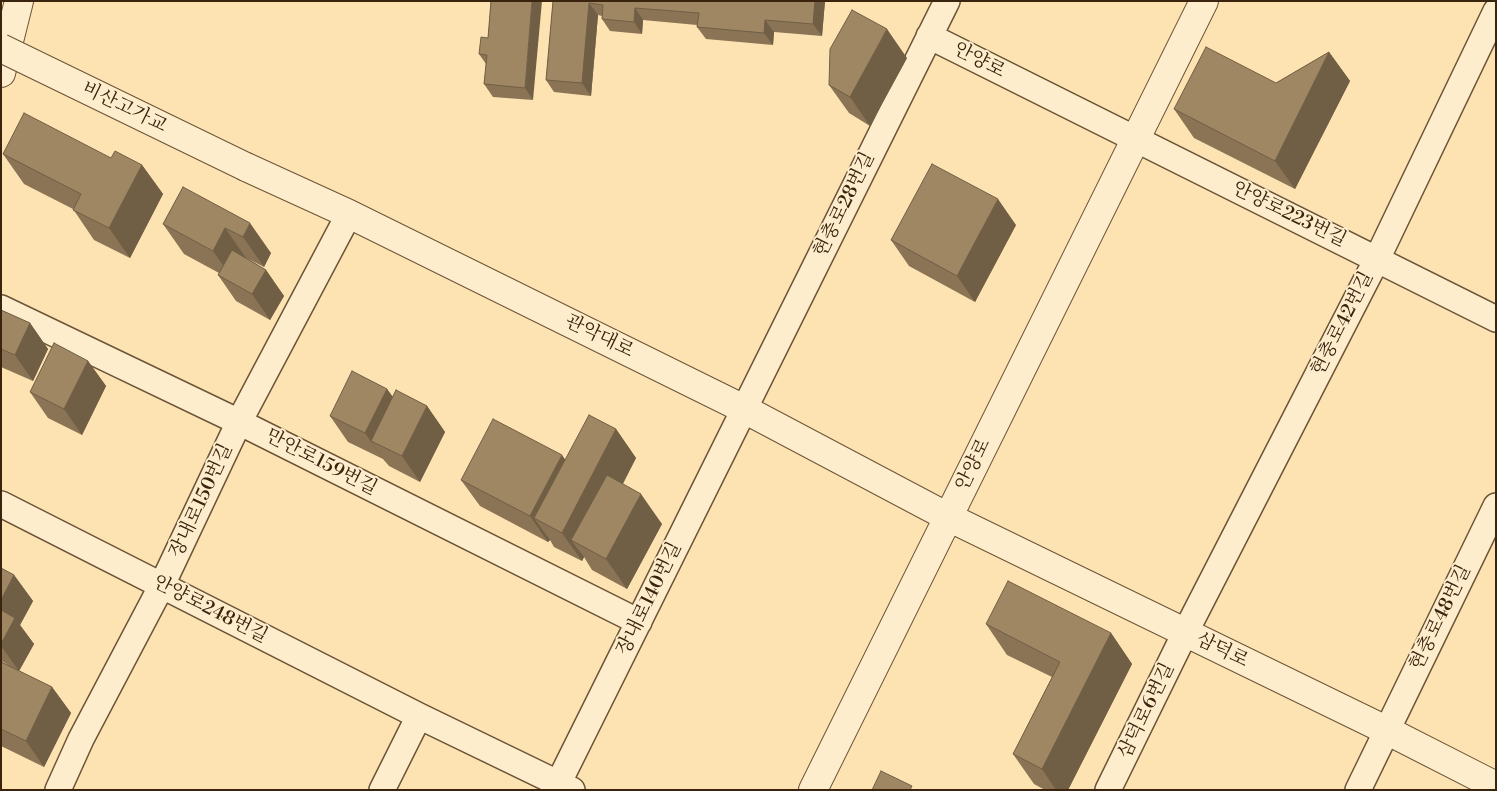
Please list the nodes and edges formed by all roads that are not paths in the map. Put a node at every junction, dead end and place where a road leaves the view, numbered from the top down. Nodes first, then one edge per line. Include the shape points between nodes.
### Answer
1 (19, 1) edge
2 (947, 1) edge
3 (1204, 1) edge
4 (1496, 12) edge
5 (929, 36) junction
6 (1, 48) edge
7 (1, 73) edge
8 (1136, 140) junction
9 (246, 167) joint
10 (349, 214) junction
11 (1377, 259) junction
12 (1, 308) edge
13 (1496, 319) edge
14 (744, 409) junction
15 (239, 422) junction
16 (1, 504) edge
17 (1496, 506) edge
18 (948, 517) junction
19 (1488, 539) edge
20 (162, 585) junction
21 (639, 622) junction
22 (1185, 633) junction
23 (419, 716) junction
24 (1388, 731) junction
25 (1496, 786) edge
26 (562, 788) edge
27 (58, 790) edge
28 (382, 790) edge
29 (813, 790) edge
30 (1108, 790) edge
31 (1358, 790) edge

1 - 7 street
2 - 5 street, 현충로28번길
3 - 8 street, 안양로
4 - 11 street, 현충로42번길
5 - 8 street, 안양로
5 - 14 street, 현충로28번길
6 - 9 street, 비산고가교, bridge
8 - 11 street, 안양로223번길
8 - 18 street, 안양로
9 - 10 street, 관악대로
10 - 14 street, 관악대로
10 - 15 street, 장내로150번길
11 - 13 street, 안양로223번길
11 - 22 street, 현충로42번길
12 - 15 street, 만안로159번길
14 - 18 street, 관악대로
14 - 21 street, 장내로140번길
15 - 20 street, 장내로150번길
15 - 21 street, 만안로159번길
16 - 20 street, 안양로248번길
17 - 19 street, 현충로48번길
18 - 22 street, 삼덕로
18 - 29 street, 안양로
19 - 24 street, 현충로48번길
20 - 23 street, 안양로248번길
20 - 27 street, 장내로150번길 via 81,738
21 - 26 street, 장내로140번길
22 - 24 street, 삼덕로
22 - 30 street, 삼덕로6번길
23 - 26 street, 안양로248번길
23 - 28 street
24 - 25 street, 삼덕로
24 - 31 street, 현충로48번길

